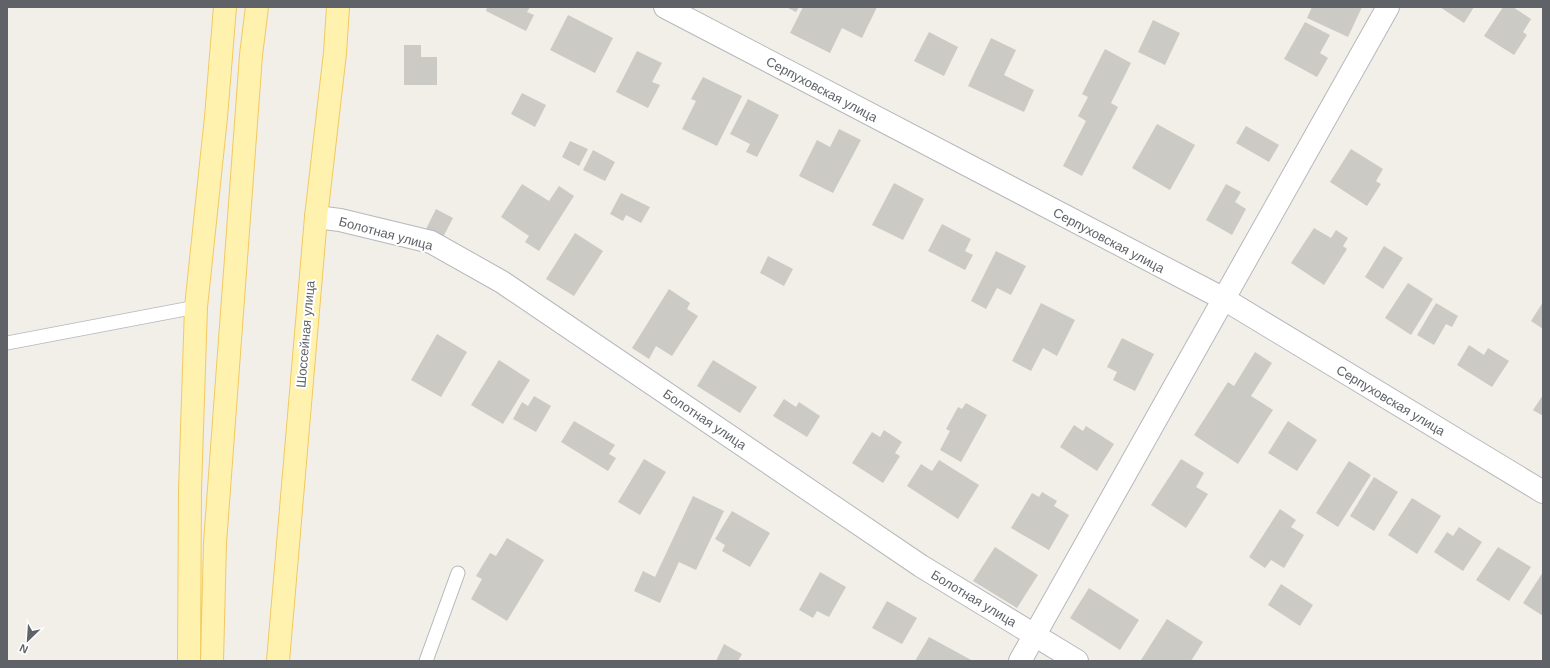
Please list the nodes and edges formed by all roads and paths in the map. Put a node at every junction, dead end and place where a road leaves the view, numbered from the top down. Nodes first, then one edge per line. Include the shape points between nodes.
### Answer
1 (225, 7) edge
2 (257, 7) edge
3 (338, 7) edge
4 (665, 7) edge
5 (1388, 7) edge
6 (316, 217) junction
7 (1224, 299) junction
8 (196, 307) junction
9 (7, 343) edge
10 (1543, 492) edge
11 (458, 573) dead end
12 (1035, 636) junction
13 (189, 661) edge
14 (212, 661) edge
15 (278, 661) edge
16 (426, 661) edge
17 (1020, 661) edge
18 (1077, 661) edge

1 - 8 main road
2 - 14 main road via 251,55 215,543
3 - 6 main road, Шоссейная улица
4 - 7 street, Серпуховская улица
5 - 7 street
6 - 12 street, Болотная улица via 340,220 431,242 502,282 921,566
6 - 15 main road, Шоссейная улица
7 - 10 street, Серпуховская улица
7 - 12 street
8 - 9 lane
8 - 13 main road via 190,490
11 - 16 lane
12 - 17 street
12 - 18 street, Болотная улица

